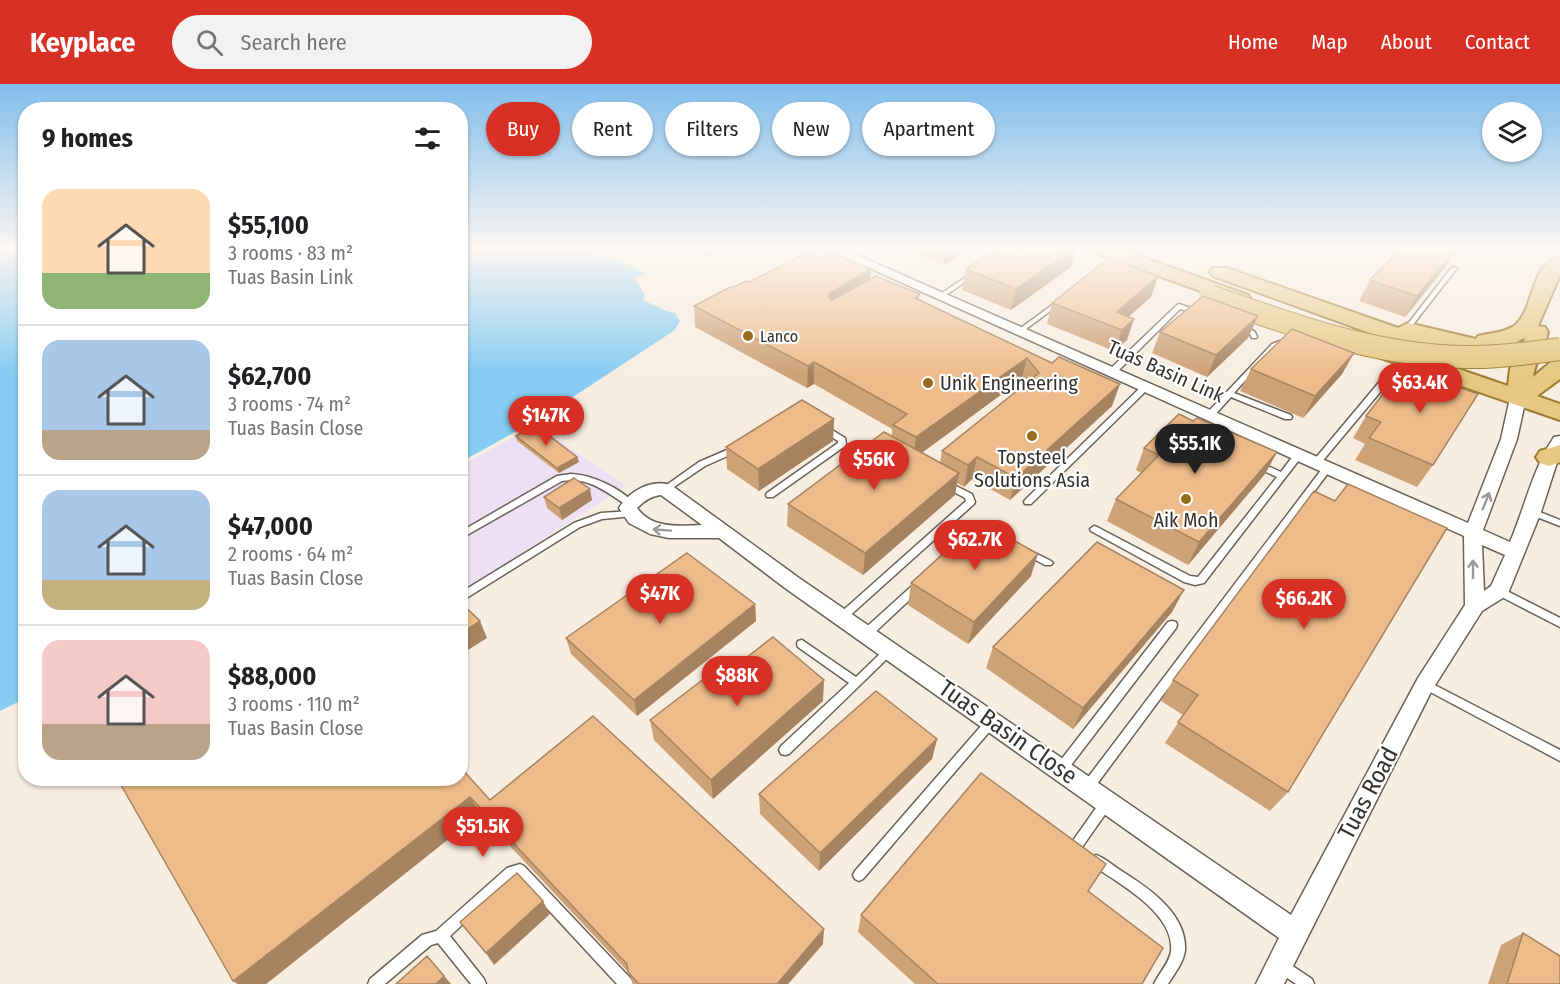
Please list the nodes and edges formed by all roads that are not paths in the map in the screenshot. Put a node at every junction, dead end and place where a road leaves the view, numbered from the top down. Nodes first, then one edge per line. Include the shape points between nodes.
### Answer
1 (923, 290) edge
2 (950, 290) edge
3 (1195, 290) edge
4 (1235, 290) edge
5 (1272, 290) edge
6 (1441, 290) edge
7 (1547, 290) edge
8 (941, 296) junction
9 (1062, 301) edge
10 (1206, 314) edge
11 (1533, 318) junction
12 (1357, 320) junction
13 (1240, 325) edge
14 (1020, 331) junction
15 (1415, 333) junction
16 (1254, 337) edge
17 (1535, 343) junction
18 (1295, 348) edge
19 (1560, 349) edge
20 (1560, 366) edge
21 (1112, 372) junction
22 (1146, 387) junction
23 (1525, 388) junction
24 (1416, 391) edge
25 (1560, 393) edge
26 (1230, 394) junction
27 (1117, 402) edge
28 (1126, 407) junction
29 (1560, 412) edge
30 (1210, 415) junction
31 (1288, 417) dead end
32 (820, 426) edge
33 (746, 443) edge
34 (1556, 450) edge
35 (1299, 454) junction
36 (1249, 461) edge
37 (1322, 464) junction
38 (1282, 476) junction
39 (940, 480) edge
40 (665, 489) junction
41 (770, 495) dead end
42 (1028, 502) dead end
43 (631, 509) junction
44 (1532, 512) junction
45 (1560, 523) edge
46 (1094, 529) dead end
47 (468, 531) edge
48 (720, 532) junction
49 (1473, 532) junction
50 (1017, 546) edge
51 (1515, 552) junction
52 (1048, 563) dead end
53 (921, 583) edge
54 (1499, 591) junction
55 (468, 593) edge
56 (1475, 606) junction
57 (842, 617) junction
58 (1560, 623) edge
59 (1173, 625) dead end
60 (866, 634) junction
61 (802, 644) dead end
62 (890, 651) junction
63 (856, 683) junction
64 (1425, 684) junction
65 (992, 722) junction
66 (785, 750) dead end
67 (1560, 756) edge
68 (1061, 769) junction
69 (1097, 795) junction
70 (859, 875) dead end
71 (1295, 933) junction
72 (440, 936) junction
73 (1275, 974) edge
74 (375, 984) edge
75 (479, 984) edge
76 (626, 984) edge
77 (1161, 984) edge
78 (1307, 984) edge

1 - 8 street, Tuas Basin Link
2 - 8 lane
3 - 19 main road, bridge via 1339,339 1406,351 1468,357 1516,356
4 - 23 main road
5 - 12 main road
6 - 15 lane
7 - 11 main road
8 - 14 street, Tuas Basin Link
9 - 14 lane
10 - 21 lane via 1179,306
11 - 15 main road via 1522,332 1494,341
11 - 17 main road via 1537,328
12 - 15 main road
12 - 23 main road
13 - 16 lane
14 - 21 street, Tuas Basin Link
15 - 17 main road via 1494,348 1524,348
17 - 23 main road via 1522,369
18 - 26 lane via 1276,343
20 - 23 main road
21 - 22 street, Tuas Basin Link
22 - 28 lane
22 - 30 street, Tuas Basin Link
23 - 25 main road
23 - 29 main road
49 -> 23 street
24 - 37 lane via 1384,382
26 - 30 lane
26 - 31 lane
27 - 28 lane
28 - 42 lane
30 - 35 street, Tuas Basin Link
32 - 41 lane via 838,436 842,444
33 - 40 lane via 728,455 702,464
34 - 44 street
35 - 37 street, Tuas Basin Link
35 - 38 lane
36 - 38 lane
37 - 49 street, Tuas Basin Link
37 - 69 lane
38 - 46 lane via 1201,580 1187,579
39 - 57 lane via 969,496 971,502
40 - 43 street via 654,489 634,499
40 - 48 street, Tuas Basin Close
43 - 47 lane via 587,477 569,476
48 -> 43 street via 652,530
43 - 55 lane via 577,525
44 - 45 lane
44 - 51 street
48 - 57 street, Tuas Basin Close
49 - 51 street, Tuas Basin Link
56 -> 49 street
50 - 52 lane
51 - 54 street
53 - 60 lane
54 - 56 street, Tuas Road
54 - 58 lane
56 - 64 street, Tuas Road
57 - 60 street, Tuas Basin Close
59 - 68 lane
60 - 62 street, Tuas Basin Close
61 - 63 lane
62 - 63 lane
62 - 65 street, Tuas Basin Close
63 - 66 lane
64 - 67 lane
64 - 71 street, Tuas Road
65 - 68 street, Tuas Basin Close
65 - 70 lane
68 - 69 street, Tuas Basin Close
69 - 71 street, Tuas Basin Close
69 - 77 lane via 1072,843 1162,908 1172,923 1178,954
71 - 73 street, Tuas Road
72 - 74 lane via 427,940
72 - 75 lane
72 - 76 lane via 511,872 520,870
73 - 78 lane

